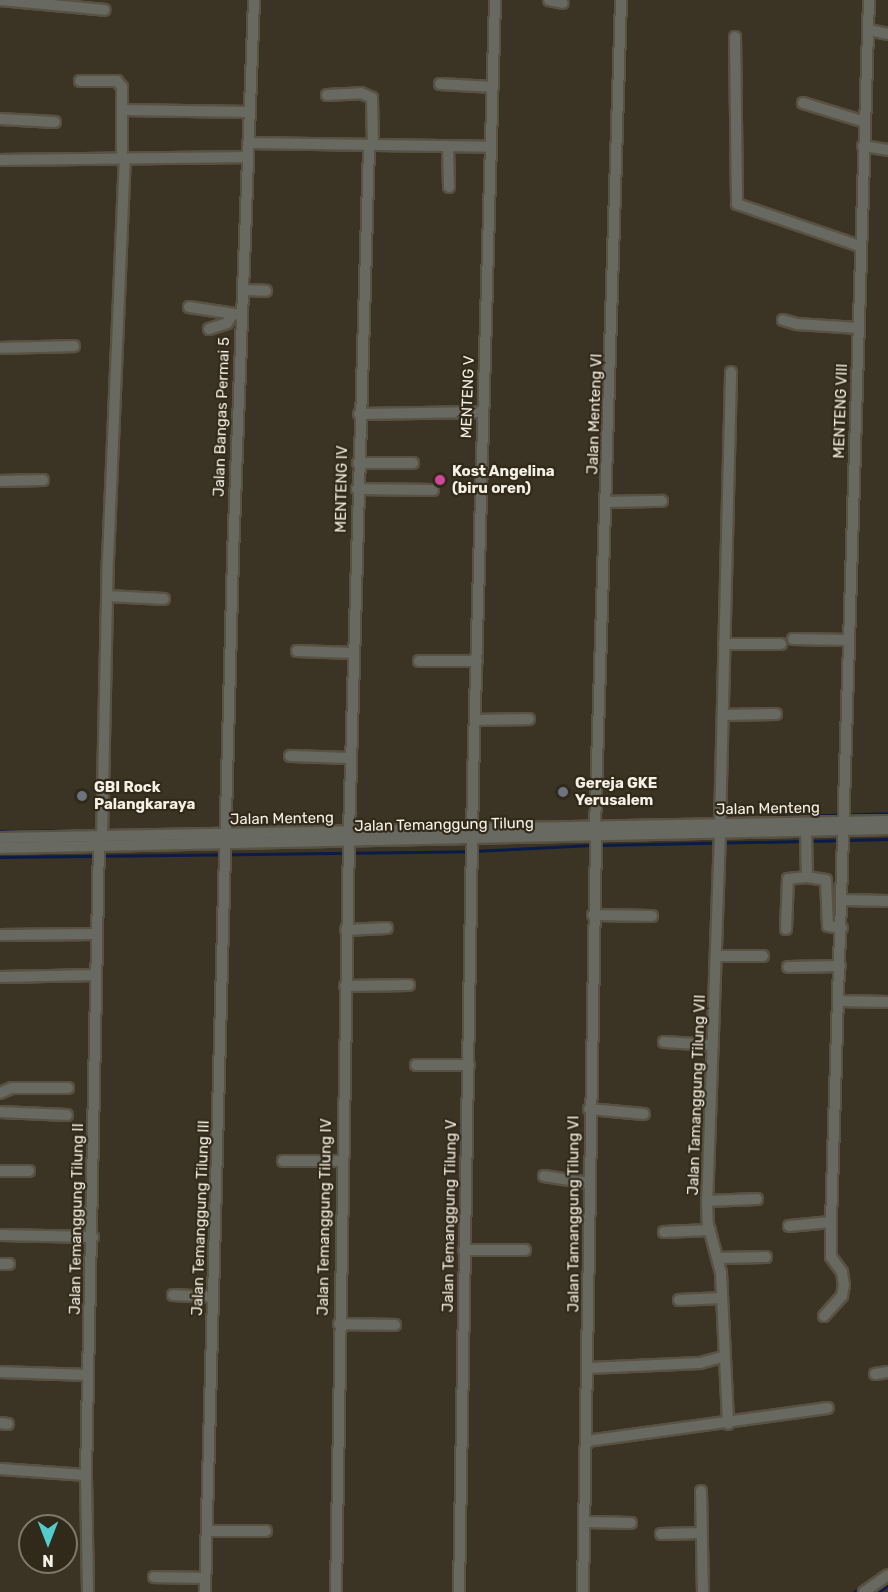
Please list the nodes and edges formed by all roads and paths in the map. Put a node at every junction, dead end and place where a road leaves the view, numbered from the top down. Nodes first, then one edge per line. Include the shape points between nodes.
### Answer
1 (0, 0) edge
2 (254, 0) edge
3 (495, 0) edge
4 (549, 0) edge
5 (621, 0) edge
6 (868, 0) edge
7 (563, 3) dead end
8 (105, 10) dead end
9 (869, 30) junction
10 (888, 34) edge
11 (735, 37) dead end
12 (80, 81) dead end
13 (440, 84) dead end
14 (493, 87) junction
15 (327, 94) dead end
16 (803, 103) dead end
17 (123, 110) junction
18 (249, 112) junction
19 (0, 119) edge
20 (55, 122) dead end
21 (865, 122) junction
22 (248, 143) junction
23 (371, 145) junction
24 (448, 146) junction
25 (863, 146) junction
26 (490, 147) junction
27 (888, 150) edge
28 (248, 157) junction
29 (123, 158) junction
30 (0, 160) edge
31 (449, 187) dead end
32 (860, 246) junction
33 (243, 290) junction
34 (266, 291) dead end
35 (189, 307) dead end
36 (236, 315) junction
37 (783, 320) dead end
38 (858, 328) junction
39 (209, 329) dead end
40 (74, 346) dead end
41 (0, 348) edge
42 (731, 372) dead end
43 (482, 412) junction
44 (358, 414) junction
45 (358, 463) junction
46 (413, 463) dead end
47 (43, 480) dead end
48 (0, 481) edge
49 (357, 489) junction
50 (433, 490) dead end
51 (662, 501) dead end
52 (608, 502) junction
53 (107, 596) junction
54 (164, 599) dead end
55 (793, 639) dead end
56 (849, 640) junction
57 (724, 644) junction
58 (781, 644) dead end
59 (297, 651) dead end
60 (352, 653) junction
61 (419, 661) dead end
62 (477, 661) junction
63 (776, 714) dead end
64 (723, 715) junction
65 (529, 719) dead end
66 (476, 720) junction
67 (290, 756) dead end
68 (350, 758) junction
69 (888, 821) edge
70 (845, 826) junction
71 (720, 829) junction
72 (888, 829) edge
73 (806, 831) junction
74 (596, 832) junction
75 (473, 836) junction
76 (0, 838) edge
77 (349, 838) junction
78 (226, 840) junction
79 (100, 842) junction
80 (0, 848) edge
81 (807, 877) junction
82 (843, 900) junction
83 (888, 902) edge
84 (593, 915) junction
85 (652, 916) dead end
86 (387, 928) dead end
87 (842, 928) junction
88 (786, 929) dead end
89 (346, 930) junction
90 (97, 934) junction
91 (0, 935) edge
92 (717, 956) junction
93 (763, 956) dead end
94 (840, 966) junction
95 (788, 967) dead end
96 (96, 975) junction
97 (0, 976) edge
98 (409, 985) dead end
99 (345, 986) junction
100 (839, 1001) junction
101 (888, 1002) edge
102 (664, 1042) dead end
103 (713, 1045) junction
104 (416, 1065) dead end
105 (469, 1065) junction
106 (68, 1088) dead end
107 (0, 1093) edge
108 (589, 1109) junction
109 (0, 1112) edge
110 (644, 1114) dead end
111 (67, 1115) dead end
112 (283, 1161) dead end
113 (341, 1161) junction
114 (0, 1171) edge
115 (29, 1171) dead end
116 (544, 1176) dead end
117 (588, 1183) junction
118 (757, 1199) dead end
119 (707, 1201) junction
120 (831, 1222) junction
121 (789, 1226) dead end
122 (710, 1230) junction
123 (664, 1232) dead end
124 (0, 1235) edge
125 (93, 1237) junction
126 (464, 1250) junction
127 (525, 1250) dead end
128 (766, 1257) dead end
129 (718, 1258) junction
130 (173, 1295) dead end
131 (213, 1297) junction
132 (722, 1298) junction
133 (679, 1300) dead end
134 (824, 1316) dead end
135 (339, 1324) junction
136 (395, 1325) dead end
137 (723, 1357) junction
138 (589, 1368) junction
139 (0, 1372) edge
140 (888, 1372) edge
141 (875, 1374) dead end
142 (88, 1375) junction
143 (828, 1408) dead end
144 (728, 1424) junction
145 (587, 1442) junction
146 (0, 1469) edge
147 (86, 1475) junction
148 (702, 1491) dead end
149 (585, 1521) junction
150 (631, 1523) dead end
151 (207, 1531) junction
152 (266, 1531) dead end
153 (702, 1533) junction
154 (661, 1534) dead end
155 (888, 1575) edge
156 (154, 1577) dead end
157 (205, 1578) junction
158 (88, 1592) edge
159 (205, 1592) edge
160 (336, 1592) edge
161 (459, 1592) edge
162 (583, 1592) edge
163 (703, 1592) edge
164 (864, 1592) edge

1 - 8 street
2 - 18 street, Jalan Bangas Permai 5
3 - 14 street, MENTENG V
4 - 7 street
5 - 52 street, Jalan Menteng VI
6 - 9 street, MENTENG VIII
9 - 10 street
9 - 21 street, MENTENG VIII
11 - 32 street via 736,204
12 - 17 street, Jalan Temanggung Tilung II via 120,83
13 - 14 street
14 - 26 street, MENTENG V
15 - 23 street, MENTENG IV via 361,93 372,98
16 - 21 street
17 - 18 street
17 - 29 street, Jalan Temanggung Tilung II
18 - 22 street, Jalan Bangas Permai 5
19 - 20 street
21 - 25 street, MENTENG VIII
22 - 23 street
22 - 28 street, Jalan Bangas Permai 5
23 - 24 street
23 - 44 street, MENTENG IV
24 - 26 street
24 - 31 street
25 - 27 street
25 - 32 street, MENTENG VIII
26 - 43 street, MENTENG V
28 - 29 street
28 - 33 street, Jalan Bangas Permai 5
29 - 30 street
29 - 53 street, Jalan Temanggung Tilung II
32 - 38 street, MENTENG VIII
33 - 34 street
33 - 36 street, Jalan Bangas Permai 5
35 - 36 street
36 - 39 street
36 - 78 street, Jalan Bangas Permai 5
37 - 38 street
38 - 56 street, MENTENG VIII
40 - 41 street
42 - 57 street, Jalan Tamanggung Tilung VII
43 - 44 street
43 - 62 street, MENTENG V
44 - 45 street, MENTENG IV
45 - 46 street
45 - 49 street, MENTENG IV
47 - 48 street
49 - 50 street
49 - 60 street, MENTENG IV
51 - 52 street
52 - 74 street, Jalan Menteng VI
53 - 54 street
53 - 79 street, Jalan Temanggung Tilung II
55 - 56 street
56 - 70 street, MENTENG VIII
57 - 58 street
57 - 64 street, Jalan Tamanggung Tilung VII
59 - 60 street
60 - 68 street, MENTENG IV
61 - 62 street
62 - 66 street, MENTENG V
63 - 64 street
64 - 71 street, Jalan Tamanggung Tilung VII
65 - 66 street
66 - 75 street, MENTENG V
67 - 68 street
68 - 77 street, MENTENG IV
69 - 70 street, Jalan Menteng
70 - 71 street, Jalan Menteng
70 - 72 street, Jalan Temanggung Tilung
70 - 73 street, Jalan Temanggung Tilung
70 - 82 street, MENTENG VIII
71 - 73 street, Jalan Temanggung Tilung
71 - 74 street, Jalan Temanggung Tilung
71 - 92 street, Jalan Tamanggung Tilung VII
73 - 81 street
74 - 75 street, Jalan Temanggung Tilung
74 - 84 street, Jalan Tamanggung Tilung VI
75 - 77 street, Jalan Temanggung Tilung
75 - 105 street, Jalan Temanggung Tilung V
76 - 79 street
77 - 78 street, Jalan Temanggung Tilung
77 - 89 street, Jalan Temanggung Tilung IV
78 - 79 street, Jalan Temanggung Tilung
78 - 131 street, Jalan Temanggung Tilung III
79 - 80 street, Jalan Temanggung Tilung
79 - 90 street, Jalan Temanggung Tilung II
81 - 87 street via 826,880 828,926
81 - 88 street via 788,879
82 - 83 street
82 - 87 street, MENTENG VIII
84 - 85 street
84 - 108 street, Jalan Tamanggung Tilung VI
86 - 89 street
87 - 94 street, MENTENG VIII
89 - 99 street, Jalan Temanggung Tilung IV
90 - 91 street
90 - 96 street, Jalan Temanggung Tilung II
92 - 93 street
92 - 103 street, Jalan Tamanggung Tilung VII
94 - 95 street
94 - 100 street, MENTENG VIII
96 - 97 street
96 - 125 street, Jalan Temanggung Tilung II
98 - 99 street
99 - 113 street, Jalan Temanggung Tilung IV
100 - 101 street
100 - 120 street, MENTENG VIII
102 - 103 street
103 - 119 street, Jalan Tamanggung Tilung VII
104 - 105 street
105 - 126 street, Jalan Temanggung Tilung V
106 - 107 street via 12,1088
108 - 110 street
108 - 117 street, Jalan Tamanggung Tilung VI
109 - 111 street
112 - 113 street
113 - 135 street, Jalan Temanggung Tilung IV
114 - 115 street
116 - 117 street
117 - 138 street, Jalan Tamanggung Tilung VI
118 - 119 street
119 - 122 street, Jalan Tamanggung Tilung VII
120 - 121 street
120 - 134 street, MENTENG VIII via 831,1257 842,1272 844,1285 842,1296
122 - 123 street
122 - 129 street, Jalan Tamanggung Tilung VII
124 - 125 street
125 - 142 street, Jalan Temanggung Tilung II
126 - 127 street
126 - 161 street, Jalan Temanggung Tilung V
128 - 129 street
129 - 132 street, Jalan Tamanggung Tilung VII
130 - 131 street
131 - 151 street, Jalan Temanggung Tilung III
132 - 133 street
132 - 137 street, Jalan Tamanggung Tilung VII
135 - 136 street
135 - 160 street, Jalan Temanggung Tilung IV
137 - 138 street via 700,1364
137 - 144 street, Jalan Tamanggung Tilung VII
138 - 145 street, Jalan Tamanggung Tilung VI
139 - 142 street
140 - 141 street
142 - 147 street, Jalan Temanggung Tilung II
143 - 144 street
144 - 145 street
145 - 149 street, Jalan Tamanggung Tilung VI
146 - 147 street
147 - 158 street, Jalan Temanggung Tilung II
148 - 153 street
149 - 150 street
149 - 162 street, Jalan Tamanggung Tilung VI
151 - 152 street
151 - 157 street, Jalan Temanggung Tilung III
153 - 154 street
153 - 163 street
155 - 164 street
156 - 157 street
157 - 159 street, Jalan Temanggung Tilung III

